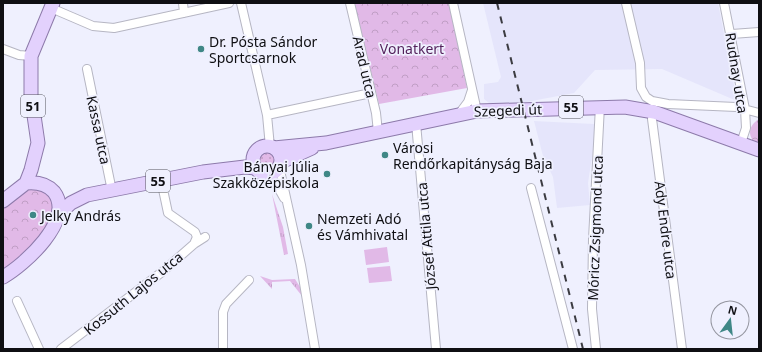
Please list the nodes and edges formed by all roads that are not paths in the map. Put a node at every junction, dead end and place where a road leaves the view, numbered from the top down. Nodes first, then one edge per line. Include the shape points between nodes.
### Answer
1 (183, 3) edge
2 (228, 3) edge
3 (241, 3) edge
4 (350, 3) edge
5 (452, 3) edge
6 (626, 3) edge
7 (724, 3) edge
8 (52, 6) edge
9 (184, 13) junction
10 (759, 32) edge
11 (732, 34) junction
12 (3, 49) edge
13 (31, 56) junction
14 (87, 69) dead end
15 (472, 90) junction
16 (371, 93) junction
17 (600, 106) junction
18 (745, 109) junction
19 (478, 111) junction
20 (654, 112) junction
21 (759, 113) edge
22 (459, 114) junction
23 (267, 115) junction
24 (416, 123) junction
25 (378, 132) junction
26 (326, 143) junction
27 (741, 143) junction
28 (272, 148) junction
29 (759, 150) edge
30 (255, 154) junction
31 (35, 156) junction
32 (280, 164) junction
33 (259, 171) junction
34 (203, 172) junction
35 (160, 180) junction
36 (26, 183) junction
37 (44, 185) junction
38 (531, 188) dead end
39 (112, 191) junction
40 (55, 194) junction
41 (81, 197) junction
42 (3, 200) edge
43 (290, 210) junction
44 (59, 214) junction
45 (205, 237) dead end
46 (194, 244) junction
47 (3, 277) edge
48 (249, 280) dead end
49 (17, 300) dead end
50 (39, 349) edge
51 (61, 349) edge
52 (223, 349) edge
53 (315, 349) edge
54 (436, 349) edge
55 (573, 349) edge
56 (596, 349) edge
57 (682, 349) edge

1 - 9 street
2 - 9 street
3 - 23 street
4 - 16 street, Arad utca
5 - 15 street
6 - 18 street via 640,63 641,88 646,97 668,104
7 - 11 street, Rudnay utca
8 - 9 street via 93,26 114,28
8 - 13 main road, 51
10 - 11 street
11 - 18 street, Rudnay utca
12 - 13 street
13 - 31 main road, 51 via 31,95 38,143
14 - 39 street, Kassa utca
15 - 19 street
15 - 22 street via 468,102
16 - 23 street
16 - 25 street, Arad utca
17 - 19 main road, Szegedi út / 55
17 - 20 main road, Szegedi út / 55 via 625,106
17 - 56 street, Móricz Zsigmond utca via 593,239 592,309
18 - 21 street
18 - 27 street, Rudnay utca via 746,128
19 - 22 main road, Szegedi út / 55
20 - 27 main road, Szegedi út / 55
20 - 57 street, Ady Endre utca via 652,119
22 - 24 main road, Szegedi út / 55
23 - 28 street
24 - 25 main road, Szegedi út / 55
24 - 54 street, József Attila utca
25 - 26 main road, Szegedi út / 55
26 - 28 main road, Szegedi út / 55
26 - 32 main road, Szegedi út / 55
27 - 29 main road, Szegedi út / 55
28 - 30 main road, 55 via 261,148
28 - 32 main road via 278,152
30 - 33 main road via 254,163
30 - 34 main road, 55
31 - 36 main road, 51
31 - 37 main road, 51
32 - 33 main road, 55 via 271,174
32 - 43 street
33 - 34 main road, 55 via 244,167
33 - 43 street via 275,182
34 - 35 main road, 55
35 - 39 main road, 55
35 - 46 street via 168,213 195,232
36 - 37 main road
36 - 42 main road
37 - 40 main road
38 - 55 street
39 - 41 main road, 55
40 - 41 main road, 55
40 - 44 main road
41 - 44 main road, 55
43 - 53 street
44 - 47 main road via 54,227 42,243 22,264
45 - 46 street, Kossuth Lajos utca
46 - 51 street, Kossuth Lajos utca via 162,272
48 - 52 street via 226,304 223,312
49 - 50 street

